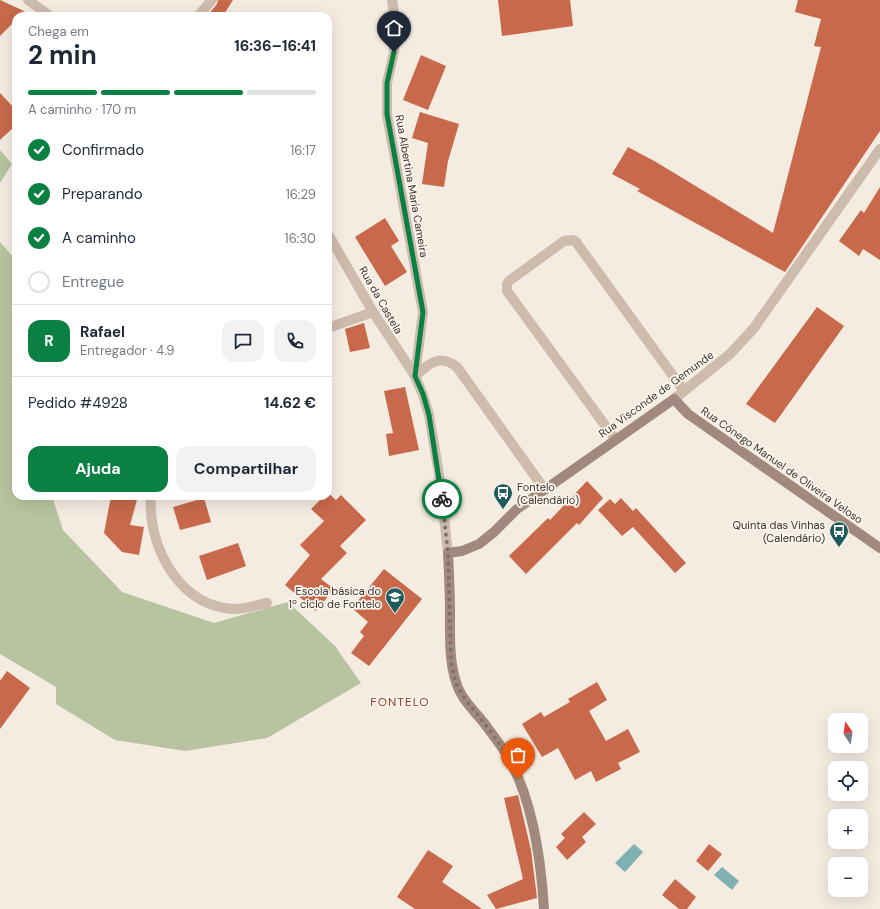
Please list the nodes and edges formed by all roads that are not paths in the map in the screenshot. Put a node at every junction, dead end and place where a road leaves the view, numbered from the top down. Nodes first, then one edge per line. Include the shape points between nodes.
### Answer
1 (28, 0) edge
2 (212, 0) edge
3 (392, 0) edge
4 (44, 12) edge
5 (202, 12) edge
6 (880, 149) edge
7 (332, 241) edge
8 (373, 312) junction
9 (332, 327) edge
10 (415, 376) junction
11 (684, 391) junction
12 (674, 399) junction
13 (615, 439) junction
14 (545, 490) junction
15 (151, 500) edge
16 (880, 548) edge
17 (448, 553) junction
18 (267, 603) dead end
19 (544, 909) edge

1 - 4 street
2 - 5 street
3 - 10 street, Rua Albertina Maria Cameira via 396,26 394,52 387,83 387,114 423,312
6 - 11 street, Rua Visconde de Gemunde via 754,328 730,354
7 - 8 street, Rua da Castela
8 - 9 street
8 - 10 street, Rua da Castela
10 - 14 street via 439,360 446,360 457,367
10 - 17 street, Rua da Castela via 429,415
11 - 12 street, Rua Visconde de Gemunde
11 - 13 street via 576,242 564,241 509,281 506,288
12 - 13 street, Rua Visconde de Gemunde
12 - 16 street, Rua Cónego Manuel de Oliveira Veloso via 688,414
13 - 14 street, Rua Visconde de Gemunde
14 - 17 street, Rua Visconde de Gemunde via 517,509 479,544
15 - 18 street via 152,522 163,559 188,592 204,602 225,608 241,609
17 - 19 street via 450,656 456,684 506,753 518,779 538,848

